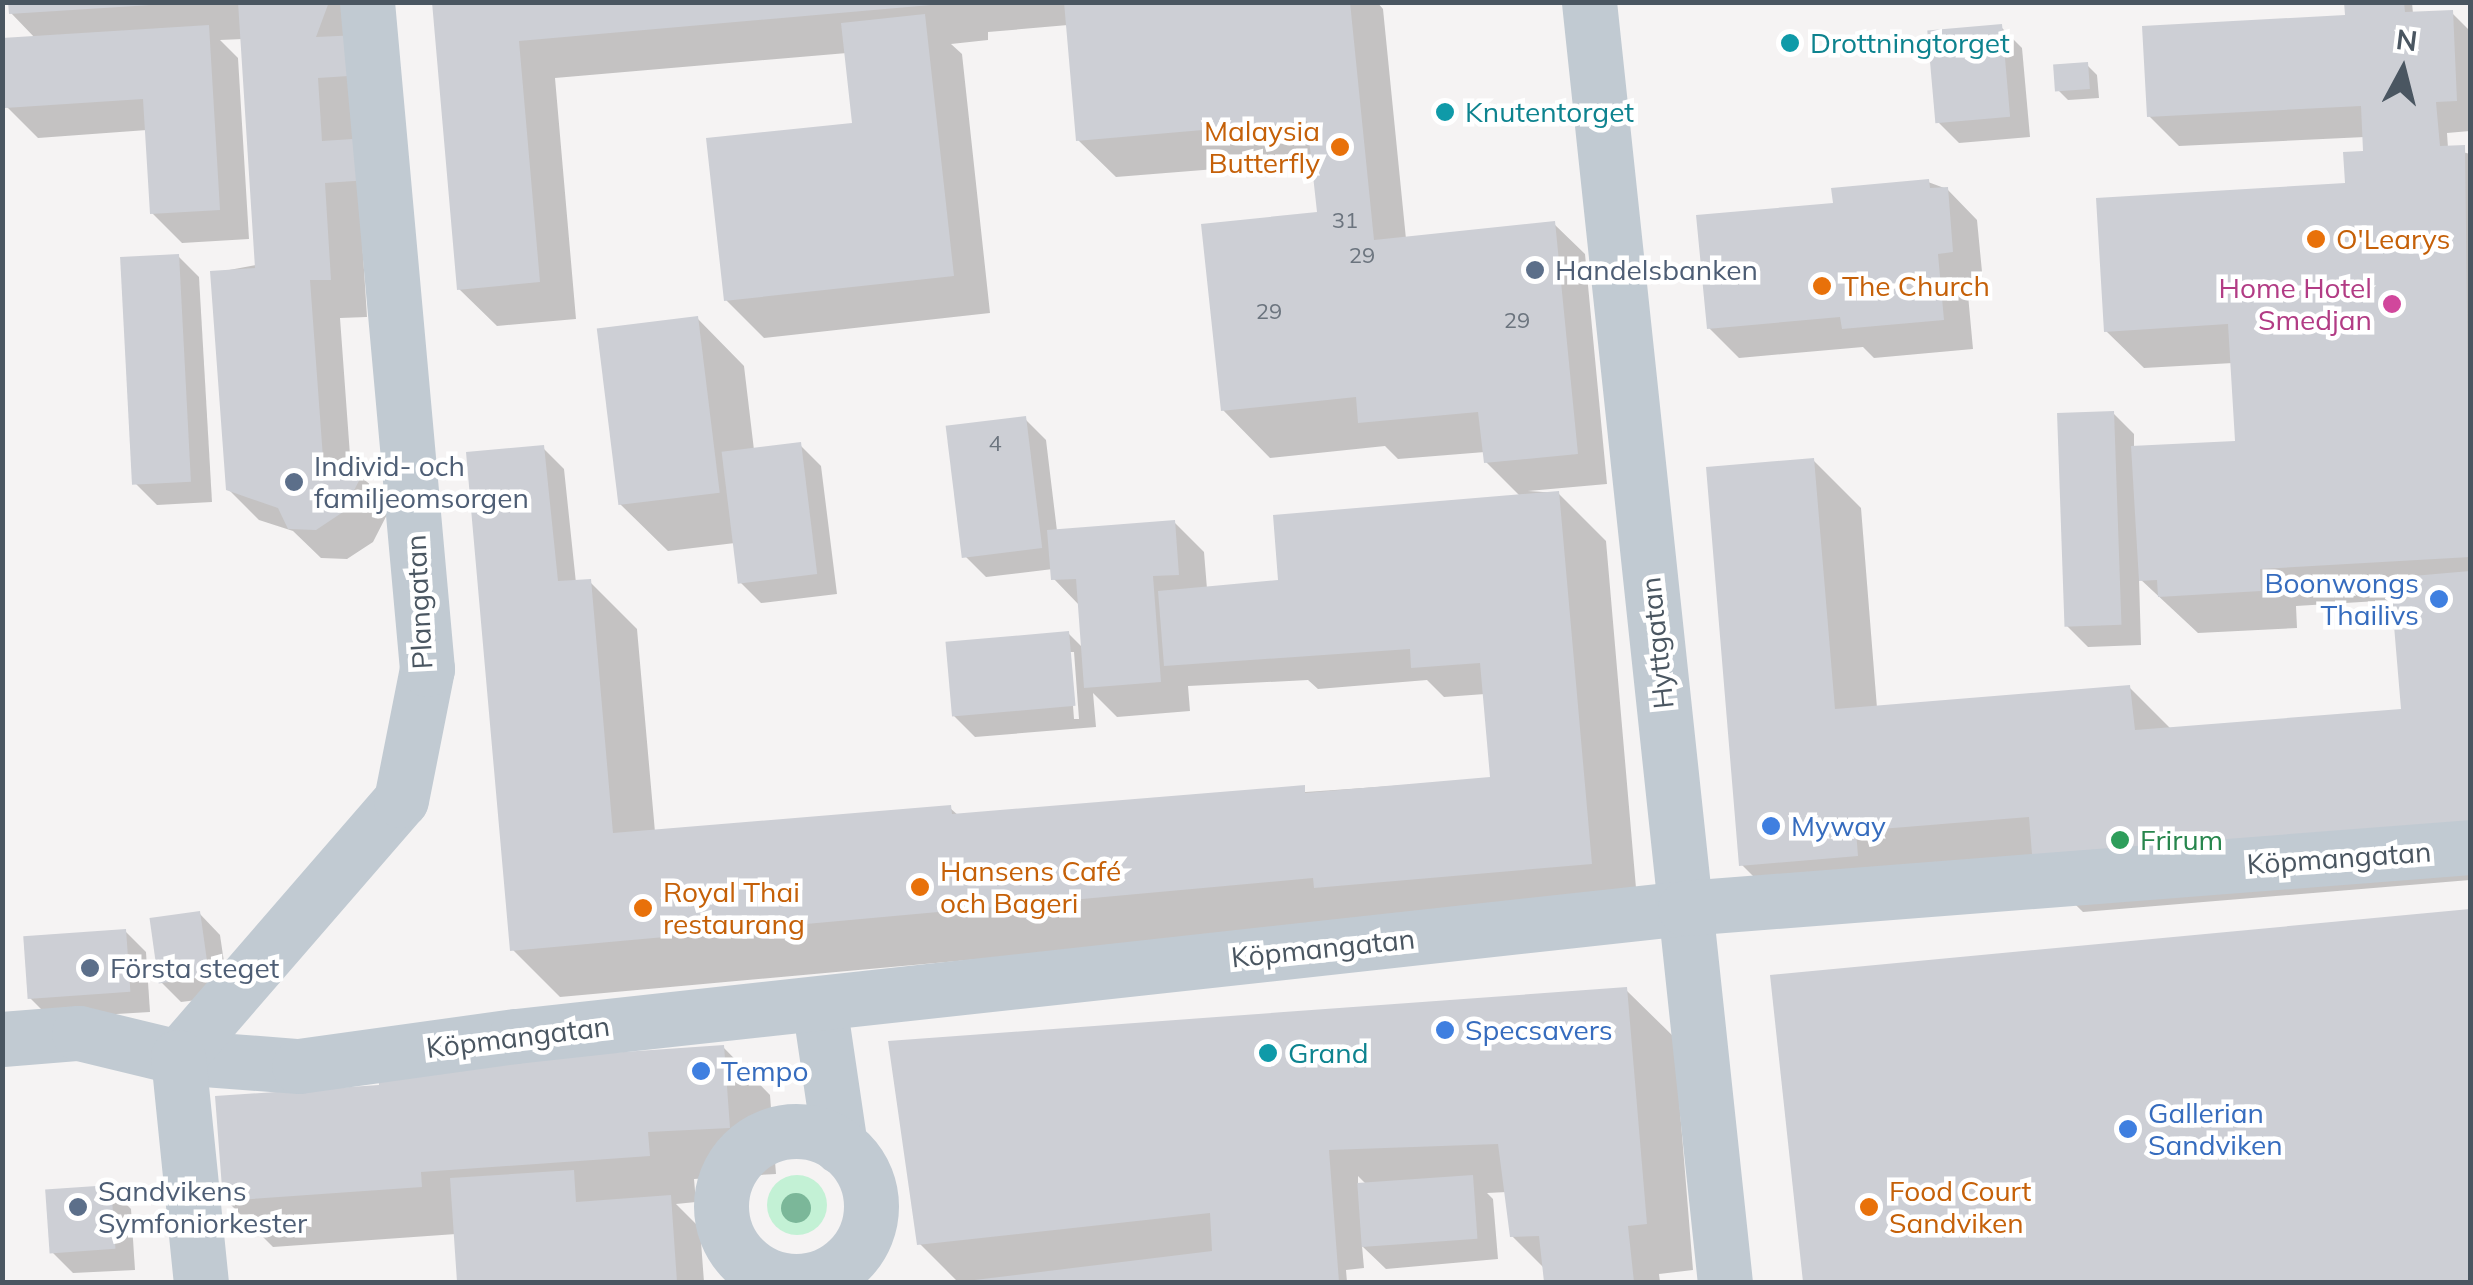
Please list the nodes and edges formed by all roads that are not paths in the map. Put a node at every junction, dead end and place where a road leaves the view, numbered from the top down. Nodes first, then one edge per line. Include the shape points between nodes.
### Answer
1 (367, 2) edge
2 (1589, 2) edge
3 (2470, 848) edge
4 (1685, 908) junction
5 (819, 1004) junction
6 (2, 1039) edge
7 (178, 1057) junction
8 (840, 1146) junction
9 (856, 1267) edge
10 (201, 1282) edge
11 (1726, 1282) edge

1 - 7 street, Plangatan via 427,669 400,800
2 - 4 street, Hyttgatan
3 - 4 street, Köpmangatan
4 - 5 street, Köpmangatan
4 - 11 street, Hyttgatan
5 - 7 street, Köpmangatan via 299,1066
5 - 8 street
6 - 7 street, Köpmangatan via 79,1033
7 - 10 street
8 - 9 street via 864,1174 871,1197
8 - 9 street via 810,1132 764,1138 728,1173 723,1224 733,1248 774,1278

